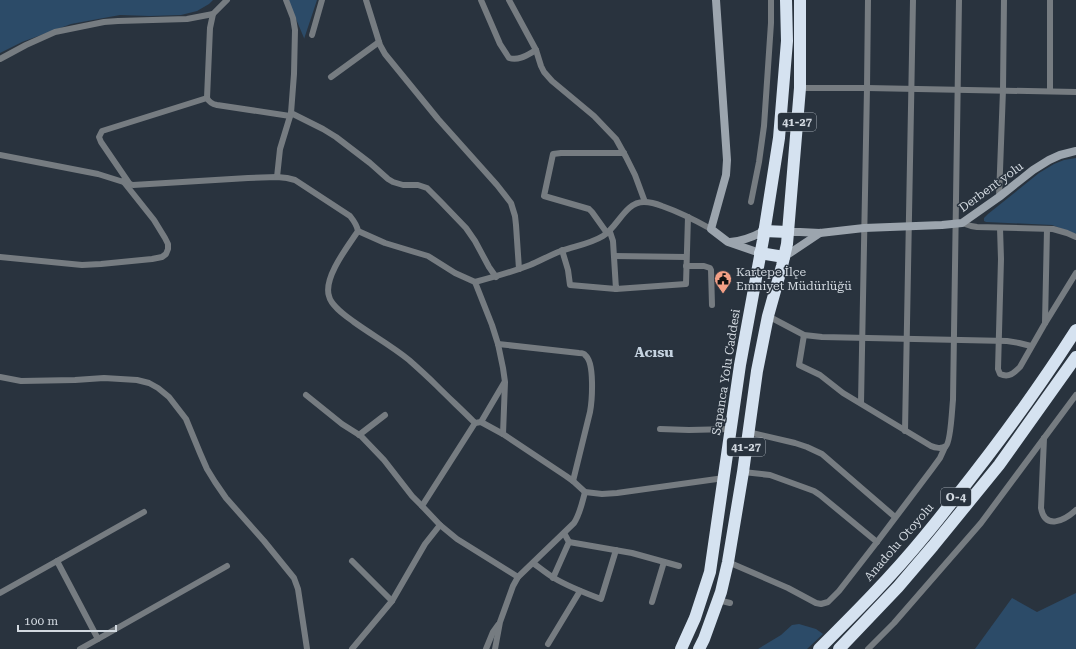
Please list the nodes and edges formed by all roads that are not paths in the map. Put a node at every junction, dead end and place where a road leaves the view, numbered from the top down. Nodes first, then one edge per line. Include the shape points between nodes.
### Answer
1 (227, 0) edge
2 (286, 0) edge
3 (322, 0) edge
4 (366, 0) edge
5 (480, 0) edge
6 (509, 0) edge
7 (716, 0) edge
8 (771, 0) edge
9 (786, 0) edge
10 (800, 0) edge
11 (868, 0) edge
12 (914, 0) edge
13 (959, 0) edge
14 (1004, 0) edge
15 (1050, 0) edge
16 (213, 14) junction
17 (312, 35) dead end
18 (379, 42) junction
19 (536, 50) junction
20 (0, 59) edge
21 (331, 77) dead end
22 (800, 88) junction
23 (867, 88) junction
24 (912, 89) junction
25 (958, 89) junction
26 (1003, 90) junction
27 (1050, 91) junction
28 (1076, 92) edge
29 (207, 98) junction
30 (290, 114) junction
31 (1076, 151) edge
32 (624, 153) junction
33 (0, 155) edge
34 (277, 177) junction
35 (126, 182) junction
36 (999, 197) junction
37 (645, 202) junction
38 (751, 202) dead end
39 (688, 217) junction
40 (959, 223) junction
41 (910, 226) junction
42 (864, 228) junction
43 (1000, 228) junction
44 (712, 229) junction
45 (1047, 229) junction
46 (358, 231) junction
47 (764, 231) junction
48 (788, 232) junction
49 (609, 233) junction
50 (820, 233) junction
51 (1076, 237) edge
52 (728, 242) junction
53 (562, 250) junction
54 (760, 253) junction
55 (614, 256) junction
56 (0, 257) edge
57 (686, 257) junction
58 (784, 257) junction
59 (686, 266) junction
60 (519, 269) junction
61 (1076, 273) edge
62 (496, 277) junction
63 (475, 282) junction
64 (616, 289) junction
65 (712, 305) dead end
66 (768, 316) junction
67 (1045, 323) junction
68 (1076, 330) edge
69 (804, 335) junction
70 (862, 338) junction
71 (907, 338) junction
72 (954, 340) junction
73 (998, 340) junction
74 (498, 344) junction
75 (1031, 346) junction
76 (1076, 357) edge
77 (0, 377) edge
78 (505, 382) junction
79 (306, 395) dead end
80 (1076, 395) edge
81 (861, 403) junction
82 (385, 415) dead end
83 (478, 423) junction
84 (660, 429) dead end
85 (731, 429) junction
86 (905, 431) junction
87 (748, 432) junction
88 (503, 434) junction
89 (359, 435) junction
90 (1044, 438) junction
91 (945, 447) junction
92 (744, 472) junction
93 (724, 478) junction
94 (573, 481) junction
95 (585, 492) junction
96 (422, 506) junction
97 (1076, 510) edge
98 (144, 512) dead end
99 (896, 517) junction
100 (440, 525) junction
101 (564, 533) junction
102 (569, 542) junction
103 (877, 542) junction
104 (616, 550) junction
105 (57, 561) junction
106 (352, 561) dead end
107 (664, 562) junction
108 (728, 562) junction
109 (533, 563) junction
110 (227, 566) dead end
111 (679, 566) dead end
112 (518, 577) junction
113 (553, 578) junction
114 (580, 591) junction
115 (0, 593) edge
116 (392, 601) junction
117 (652, 602) dead end
118 (500, 622) junction
119 (98, 639) junction
120 (548, 644) dead end
121 (80, 649) edge
122 (307, 649) edge
123 (352, 649) edge
124 (486, 649) edge
125 (495, 649) edge
126 (681, 649) edge
127 (699, 649) edge
128 (819, 649) edge
129 (839, 649) edge
130 (868, 649) edge

1 - 16 street
2 - 30 street via 295,30
3 - 17 street
4 - 18 street
5 - 19 street via 509,58 518,59
6 - 19 street
7 - 44 street via 727,160
8 - 38 street via 764,126
9 - 47 highway, Sapanca Yolu Caddesi via 787,41 780,132
10 - 22 highway, 41-27
11 - 23 street
12 - 24 street
13 - 25 street
14 - 26 street
15 - 27 street
16 - 20 street via 187,19 118,21 67,29 42,37
16 - 29 street
18 - 21 street
18 - 60 street via 385,54 427,106 511,204 516,225
19 - 32 street via 547,76 594,116 616,139
22 - 23 street
22 - 48 highway, 41-27
23 - 24 street
23 - 42 street
24 - 25 street
24 - 41 street
25 - 26 street
25 - 40 street
26 - 27 street
26 - 36 street
27 - 28 street
29 - 30 street via 216,105
29 - 35 street via 102,131 99,137 101,142
30 - 34 street via 280,149
30 - 62 street via 336,137 393,182 427,188 466,228
31 - 36 street, Derbent yolu via 1060,154 1033,170
32 - 37 street
32 - 49 street via 553,154 544,196 589,209
33 - 35 street
34 - 35 street via 133,185
34 - 46 street via 295,180 346,213 356,224
35 - 56 street via 168,244 168,250 162,257 82,265
36 - 40 street, Derbent yolu
37 - 39 street
37 - 49 street via 629,209
39 - 44 street
39 - 57 street
40 - 41 street, Derbent yolu
40 - 43 street
40 - 72 street
41 - 42 street, Derbent yolu
41 - 71 street
42 - 50 street, Derbent yolu
42 - 70 street
43 - 45 street
43 - 73 street
44 - 52 street
45 - 51 street
45 - 67 street
46 - 63 street via 385,243 428,256
46 - 83 street via 330,278 328,292 331,301 368,333 416,366
47 - 48 highway
47 - 52 street via 738,242
47 - 54 highway, Sapanca Yolu Caddesi
48 - 50 street, Derbent yolu
48 - 58 highway, 41-27
49 - 53 street via 590,242
49 - 55 street via 613,241
50 - 58 street
52 - 54 street
53 - 60 street
53 - 64 street via 570,285
54 - 58 highway
54 - 85 highway, Sapanca Yolu Caddesi
55 - 57 street
55 - 64 street
57 - 59 street
58 - 66 highway, 41-27
59 - 64 street via 686,284
59 - 65 street via 710,268
60 - 62 street
61 - 67 street
62 - 63 street
63 - 74 street
66 - 69 street
66 - 87 highway, 41-27 via 756,371
67 - 75 street
68 - 128 highway, Anadolu Otoyolu / O-4 via 991,453 923,538
69 - 70 street
69 - 81 street via 799,366 820,375
70 - 71 street
70 - 81 street
71 - 72 street
71 - 86 street
72 - 73 street
72 - 91 street via 950,429 948,444
73 - 75 street
73 - 75 street via 998,369 1004,376 1011,375 1020,367
74 - 78 street
74 - 94 street via 579,353 587,358 592,402
76 - 129 highway, O-4 via 999,465 948,529
77 - 122 street via 21,380 137,380 149,383 169,397 186,419 207,469 226,498 294,578
78 - 83 street
78 - 88 street
79 - 89 street
80 - 90 street
81 - 86 street
82 - 89 street
83 - 88 street
83 - 96 street
84 - 85 street
85 - 93 highway, Sapanca Yolu Caddesi
86 - 91 street via 931,446
87 - 92 highway, 41-27
87 - 99 street via 795,443 822,454
88 - 94 street
89 - 96 street via 384,460
90 - 97 street via 1042,512 1046,519 1054,522 1064,519
90 - 130 street via 981,523 894,624
91 - 99 street via 940,458
92 - 103 street via 770,475 814,491
92 - 108 highway, 41-27
93 - 95 street via 617,493
93 - 126 highway, Sapanca Yolu Caddesi via 710,572 695,618
94 - 95 street
95 - 101 street via 574,524
96 - 100 street
98 - 105 street
99 - 103 street
100 - 112 street via 457,539
100 - 116 street
101 - 102 street
101 - 109 street
102 - 104 street
102 - 113 street
103 - 108 street via 825,604 816,603
104 - 107 street
104 - 114 street via 602,599
105 - 115 street
105 - 119 street
106 - 116 street
107 - 111 street
107 - 117 street
108 - 127 highway, 41-27 via 724,601
109 - 112 street
109 - 113 street
110 - 119 street
112 - 118 street
113 - 114 street
114 - 120 street
116 - 123 street
118 - 124 street
118 - 125 street
119 - 121 street

